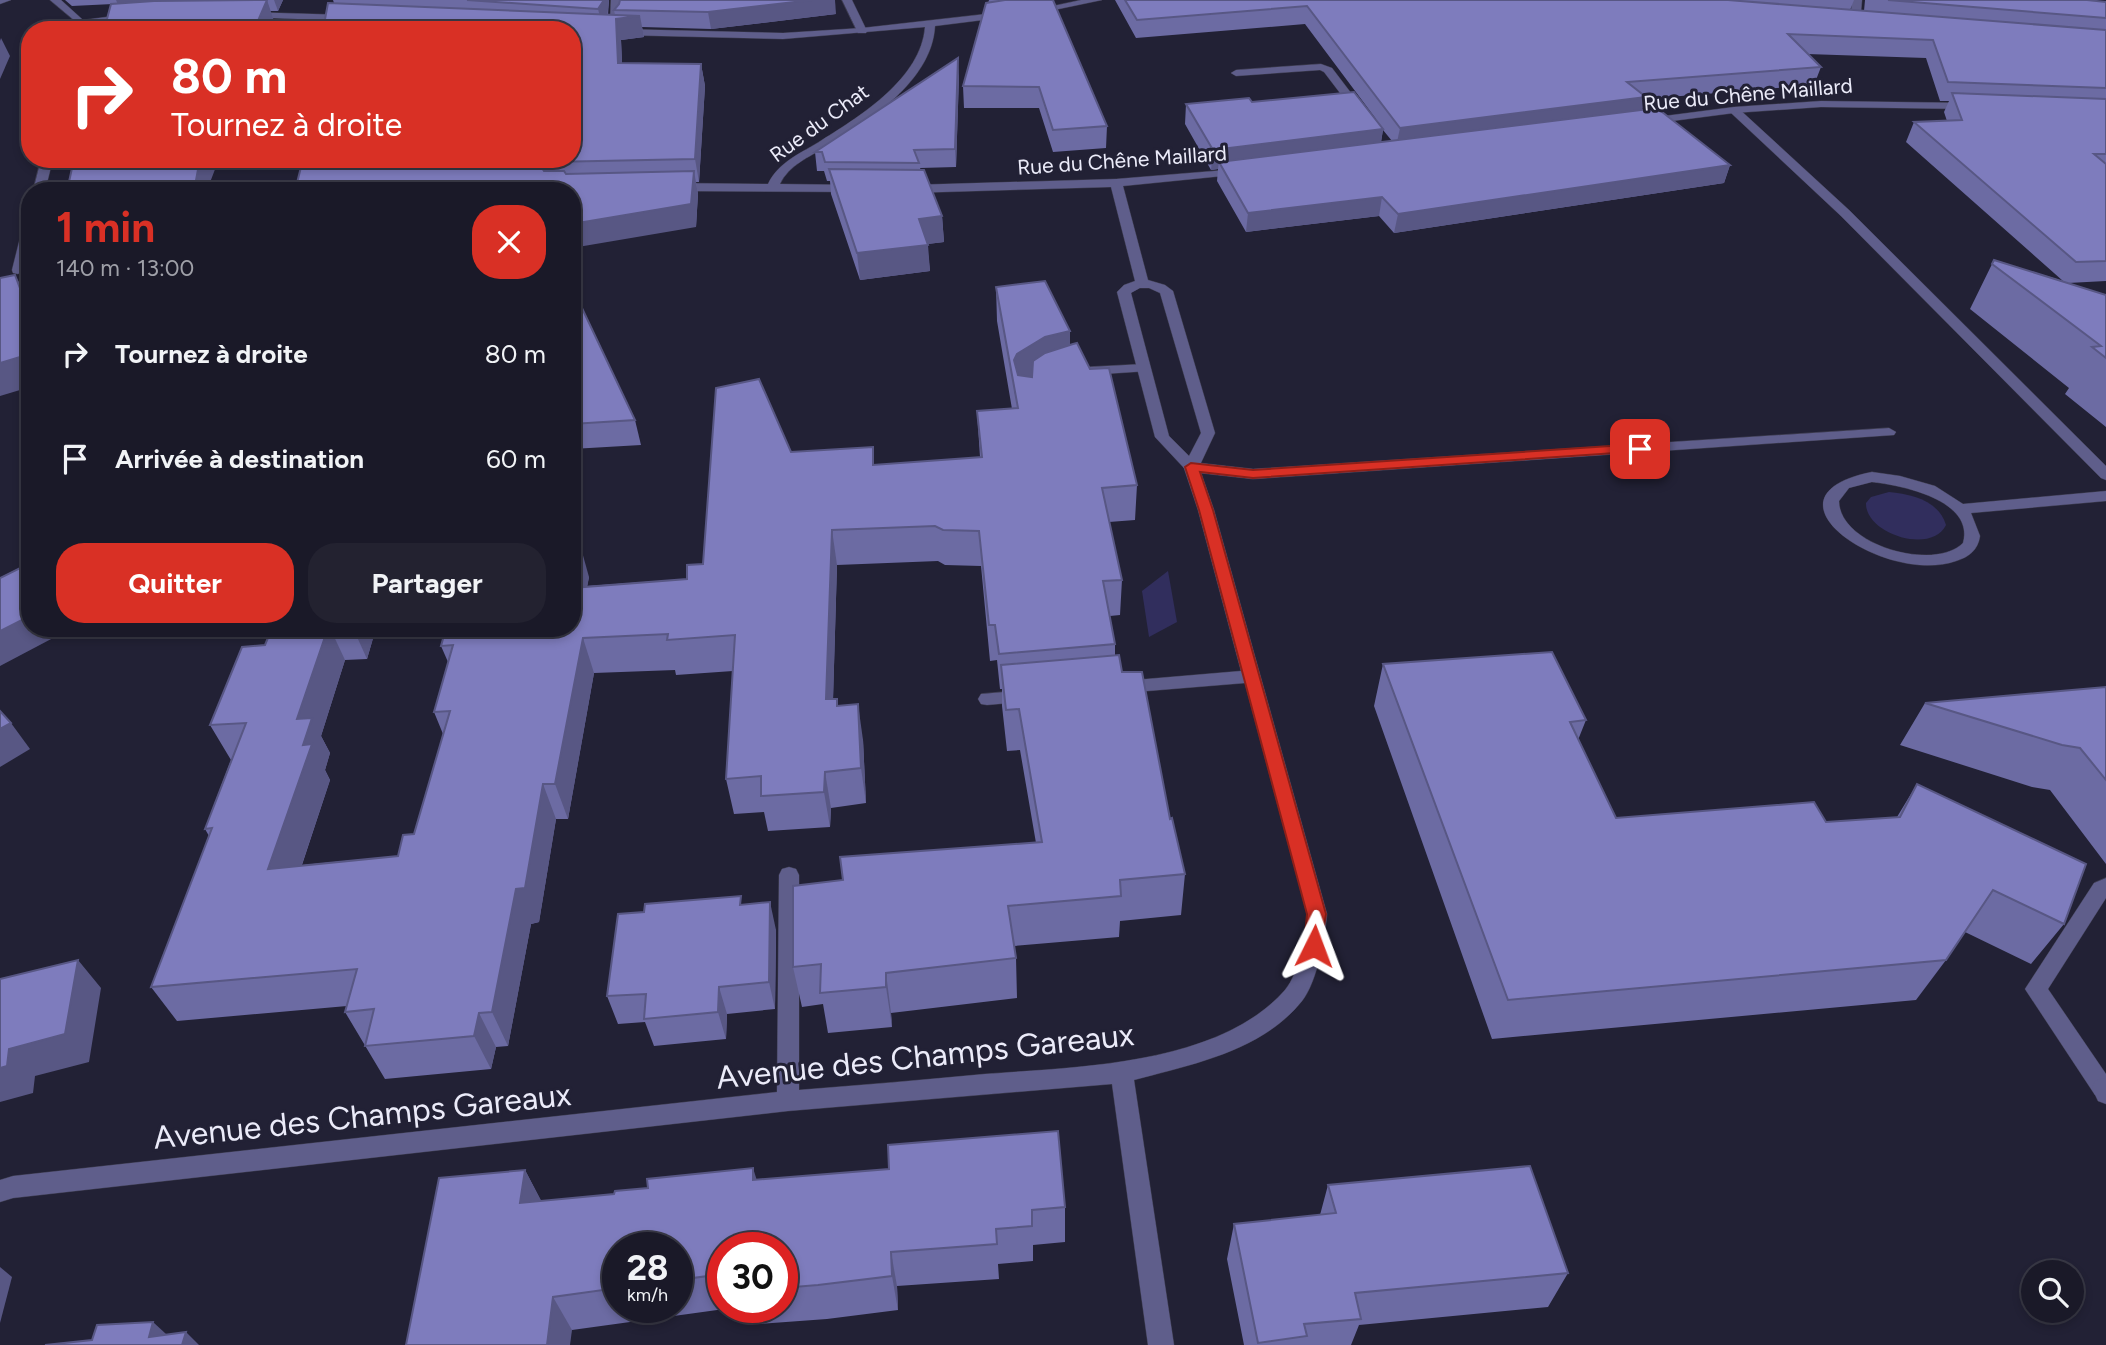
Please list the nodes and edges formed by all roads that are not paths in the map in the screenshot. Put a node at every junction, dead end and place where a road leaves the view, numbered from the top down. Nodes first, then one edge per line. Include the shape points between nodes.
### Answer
1 (6, 0) edge
2 (55, 0) edge
3 (616, 0) edge
4 (847, 0) edge
5 (1097, 0) edge
6 (1857, 0) edge
7 (0, 1) edge
8 (233, 15) edge
9 (135, 17) edge
10 (358, 19) edge
11 (75, 21) edge
12 (111, 21) edge
13 (1842, 22) edge
14 (930, 23) junction
15 (1855, 23) junction
16 (1868, 24) edge
17 (592, 30) edge
18 (606, 31) junction
19 (862, 31) junction
20 (1236, 73) dead end
21 (1988, 107) edge
22 (1734, 110) junction
23 (1638, 122) edge
24 (1369, 124) edge
25 (1250, 171) edge
26 (1116, 183) junction
27 (773, 186) junction
28 (659, 187) edge
29 (870, 188) edge
30 (898, 188) edge
31 (1142, 283) junction
32 (1144, 368) junction
33 (1077, 372) edge
34 (1889, 432) dead end
35 (1191, 467) junction
36 (2106, 475) edge
37 (2106, 496) edge
38 (1959, 509) junction
39 (1251, 676) junction
40 (1098, 690) edge
41 (1043, 694) edge
42 (988, 699) dead end
43 (789, 875) dead end
44 (2106, 886) edge
45 (1122, 1073) junction
46 (2104, 1091) edge
47 (788, 1101) junction
48 (0, 1191) edge
49 (1161, 1345) edge

1 - 7 street
2 - 11 street
3 - 18 street via 615,20
4 - 19 street
5 - 14 street
6 - 15 street
8 - 10 street
9 - 12 street
13 - 15 street
14 - 19 street
14 - 27 street, Rue du Chat via 926,50 894,90 852,125 779,172
15 - 16 street
17 - 18 street
18 - 19 street via 783,36
20 - 24 street via 1314,66 1328,70
21 - 22 street, Rue du Chêne Maillard via 1821,104
22 - 23 street, Rue du Chêne Maillard
22 - 36 street via 1845,213
25 - 26 street, Rue du Chêne Maillard
26 - 30 street, Rue du Chêne Maillard
26 - 31 street
27 - 28 street
27 - 29 street
31 - 32 street, Avenue des Champs Gareaux via 1124,292
31 - 35 street via 1166,291 1208,433
32 - 33 street
32 - 35 street, Avenue des Champs Gareaux via 1162,437
34 - 35 street via 1253,474
35 - 39 street, Avenue des Champs Gareaux
37 - 38 street
38 - 38 street via 1973,533 1970,546 1959,555 1919,561 1861,541 1838,522 1831,508 1840,486 1872,477 1916,484
39 - 40 street
39 - 45 street, Avenue des Champs Gareaux via 1317,914 1314,946 1295,994 1255,1029 1210,1048
41 - 42 street
43 - 47 street
44 - 46 street via 2036,989
45 - 47 street, Avenue des Champs Gareaux
45 - 49 street
47 - 48 street, Avenue des Champs Gareaux

